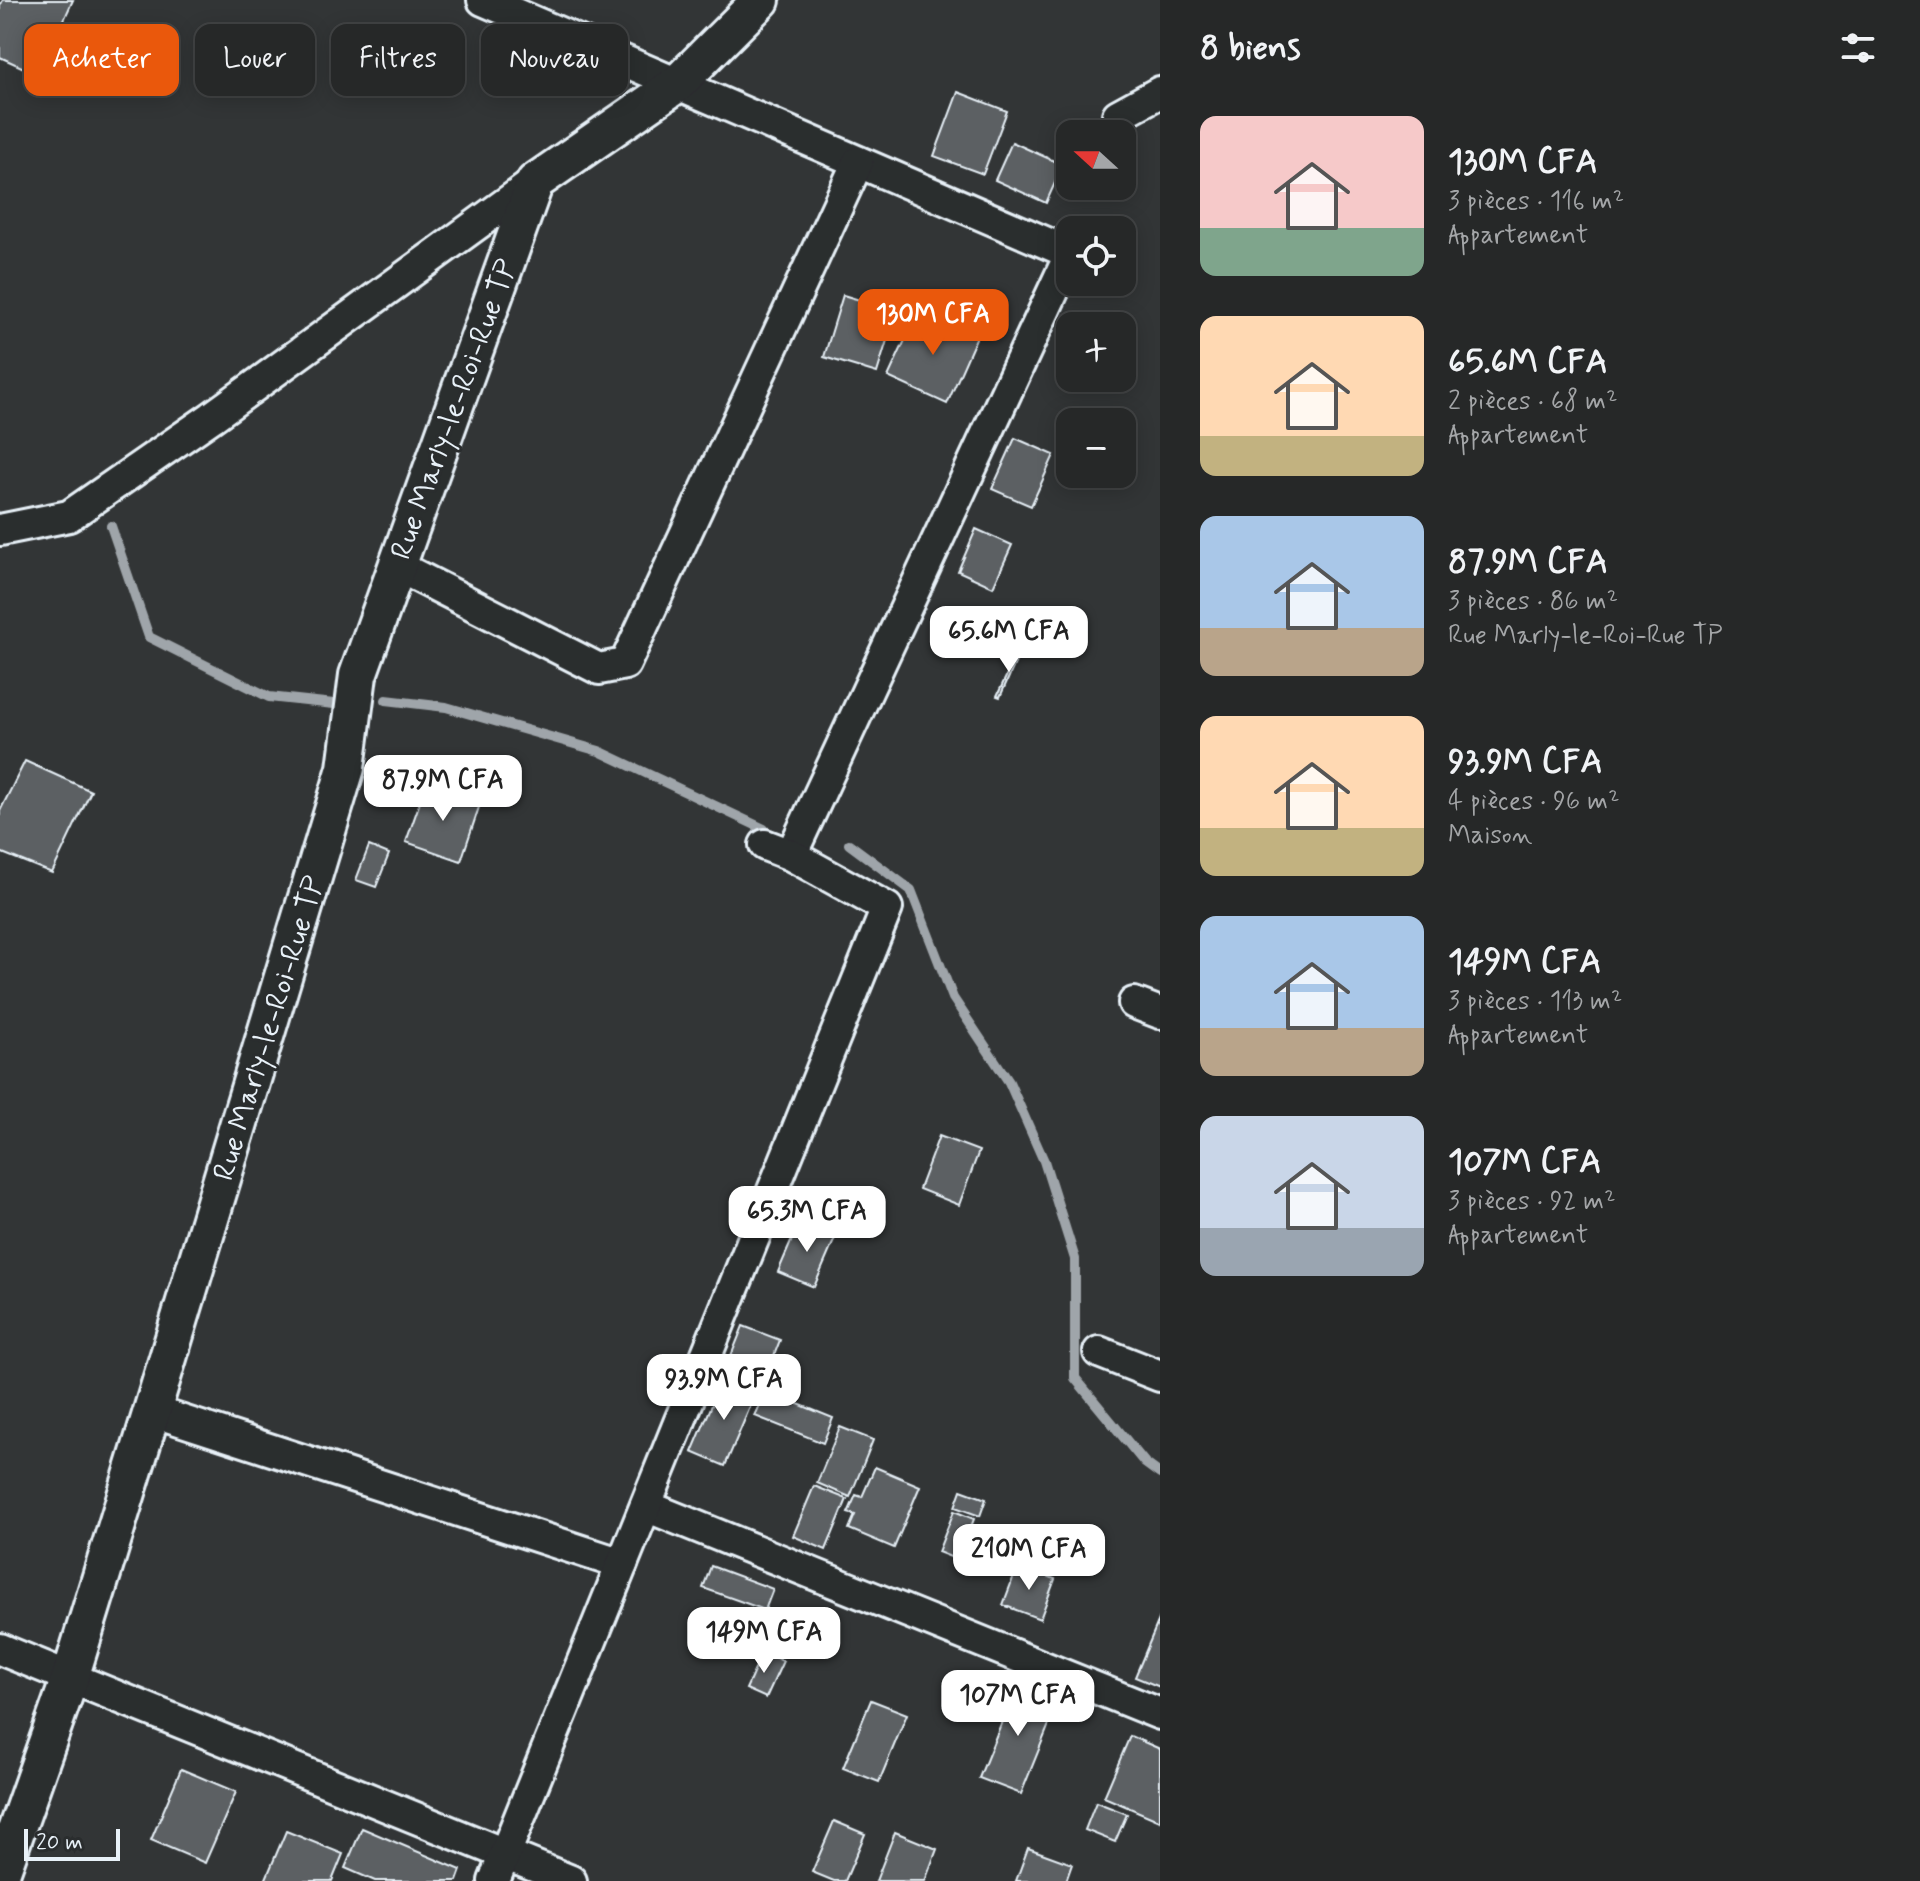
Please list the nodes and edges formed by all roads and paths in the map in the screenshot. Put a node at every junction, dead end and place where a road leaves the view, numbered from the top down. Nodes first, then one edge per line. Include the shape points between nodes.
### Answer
1 (483, 0) edge
2 (761, 0) edge
3 (677, 84) junction
4 (1160, 92) edge
5 (1118, 115) dead end
6 (858, 162) junction
7 (535, 182) junction
8 (1056, 248) edge
9 (1056, 283) edge
10 (0, 530) edge
11 (397, 566) junction
12 (1099, 1352) dead end
13 (1160, 1376) edge
14 (152, 1411) junction
15 (646, 1506) junction
16 (622, 1564) junction
17 (0, 1649) edge
18 (70, 1678) junction
19 (1160, 1714) edge
20 (499, 1868) edge
21 (0, 1876) edge
22 (571, 1881) edge

1 - 3 street
2 - 3 street
3 - 6 street
3 - 7 street
4 - 5 street
6 - 8 street
6 - 11 street via 625,664 599,669
7 - 10 street via 69,516
7 - 11 street, Rue Marly-le-Roi-Rue TP
9 - 15 street via 778,850 887,908
11 - 14 street, Rue Marly-le-Roi-Rue TP via 358,675 346,768
12 - 13 street
14 - 16 street
14 - 18 street, Rue Marly-le-Roi-Rue TP
15 - 16 street
15 - 19 street
16 - 20 street
17 - 18 street
18 - 20 street
18 - 21 street, Rue Marly-le-Roi-Rue TP
20 - 22 street

